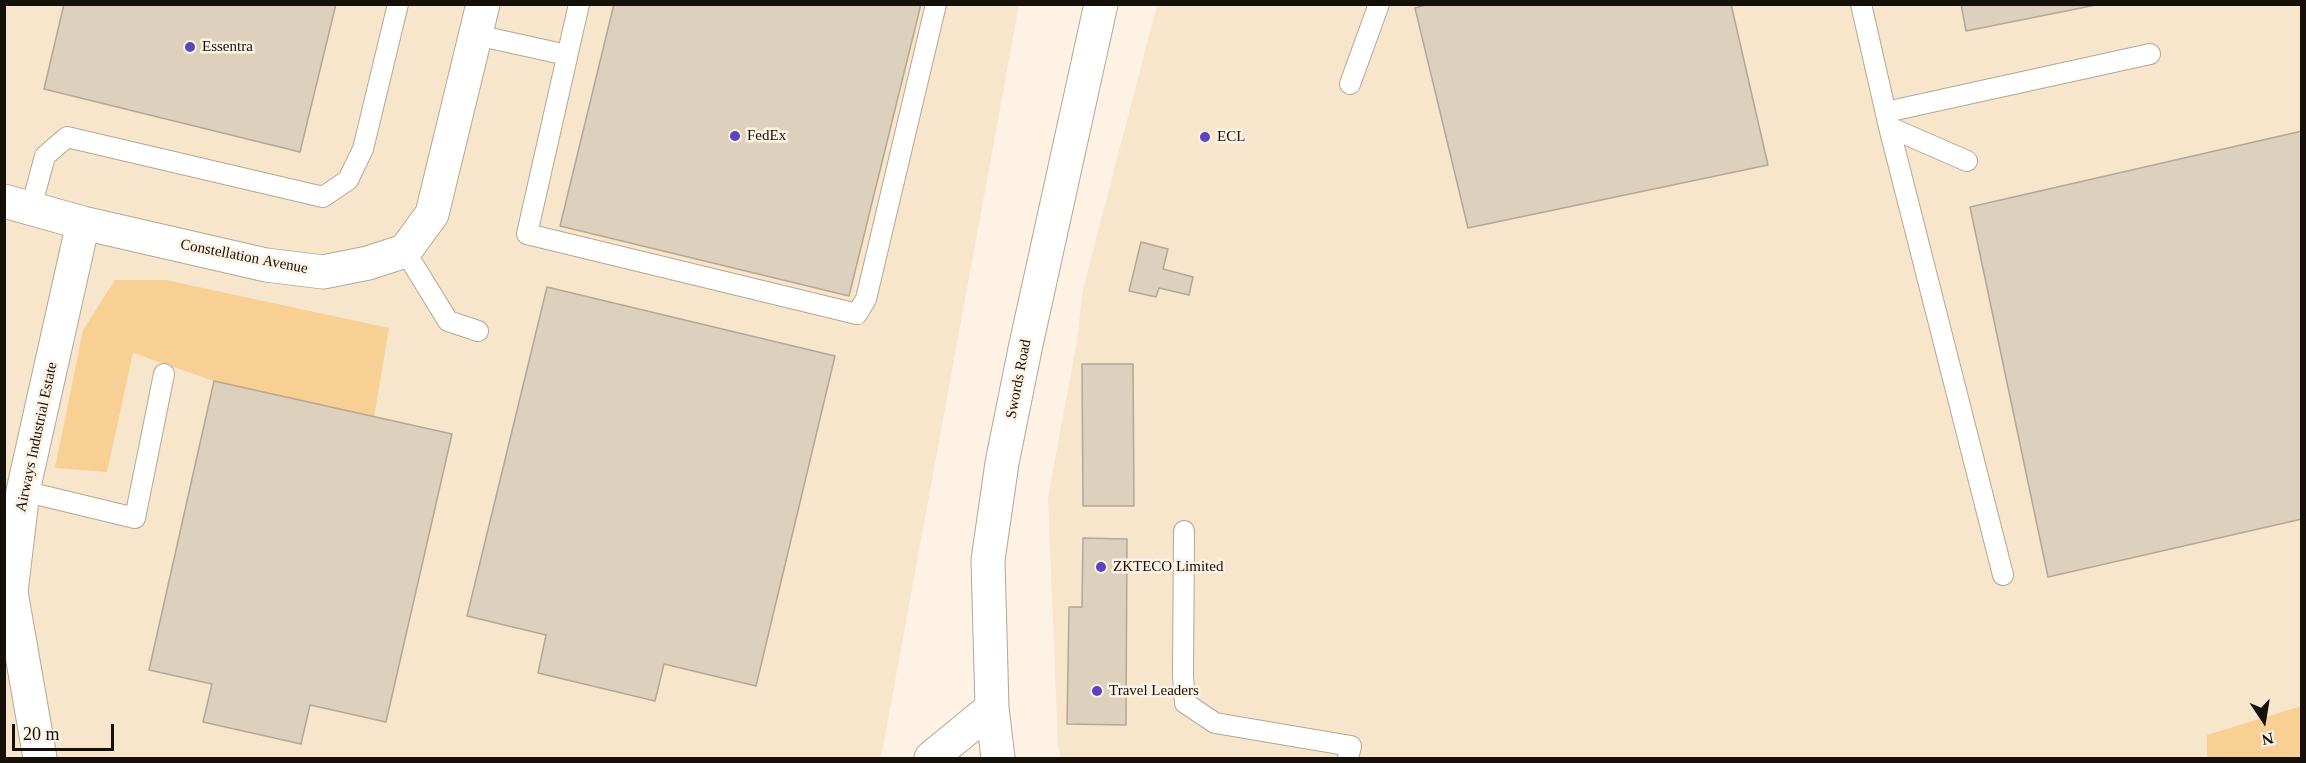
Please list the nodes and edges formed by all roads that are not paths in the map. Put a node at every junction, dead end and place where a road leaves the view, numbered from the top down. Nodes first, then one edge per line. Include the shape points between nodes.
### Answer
1 (398, 4) edge
2 (579, 4) edge
3 (936, 4) edge
4 (1101, 4) edge
5 (1379, 4) edge
6 (1861, 4) edge
7 (480, 20) edge
8 (2150, 54) dead end
9 (567, 55) junction
10 (1350, 84) dead end
11 (1888, 119) junction
12 (1967, 161) dead end
13 (18, 204) edge
14 (83, 223) junction
15 (405, 251) junction
16 (478, 331) dead end
17 (164, 374) dead end
18 (24, 491) junction
19 (1184, 531) dead end
20 (2003, 575) dead end
21 (11, 631) edge
22 (992, 708) junction
23 (40, 759) edge
24 (931, 759) edge
25 (998, 759) edge
26 (1348, 759) edge

1 - 13 lane via 363,149 348,180 323,197 67,137 45,156
2 - 9 lane
3 - 9 lane via 866,299 857,314 527,234
4 - 22 street, Swords Road via 1002,463 988,560
5 - 10 lane
6 - 11 lane
7 - 9 lane
7 - 15 street via 432,214
8 - 11 lane
11 - 12 lane
11 - 20 lane
13 - 14 street, Constellation Avenue
14 - 15 street, Constellation Avenue via 266,265 323,272
14 - 18 street, Airways Industrial Estate
15 - 16 lane via 448,321
17 - 18 lane via 135,518
18 - 21 street, Airways Industrial Estate via 11,592
19 - 26 lane via 1185,703 1215,723 1351,746
21 - 23 street, Airways Industrial Estate
22 - 24 street
22 - 25 street, Swords Road

